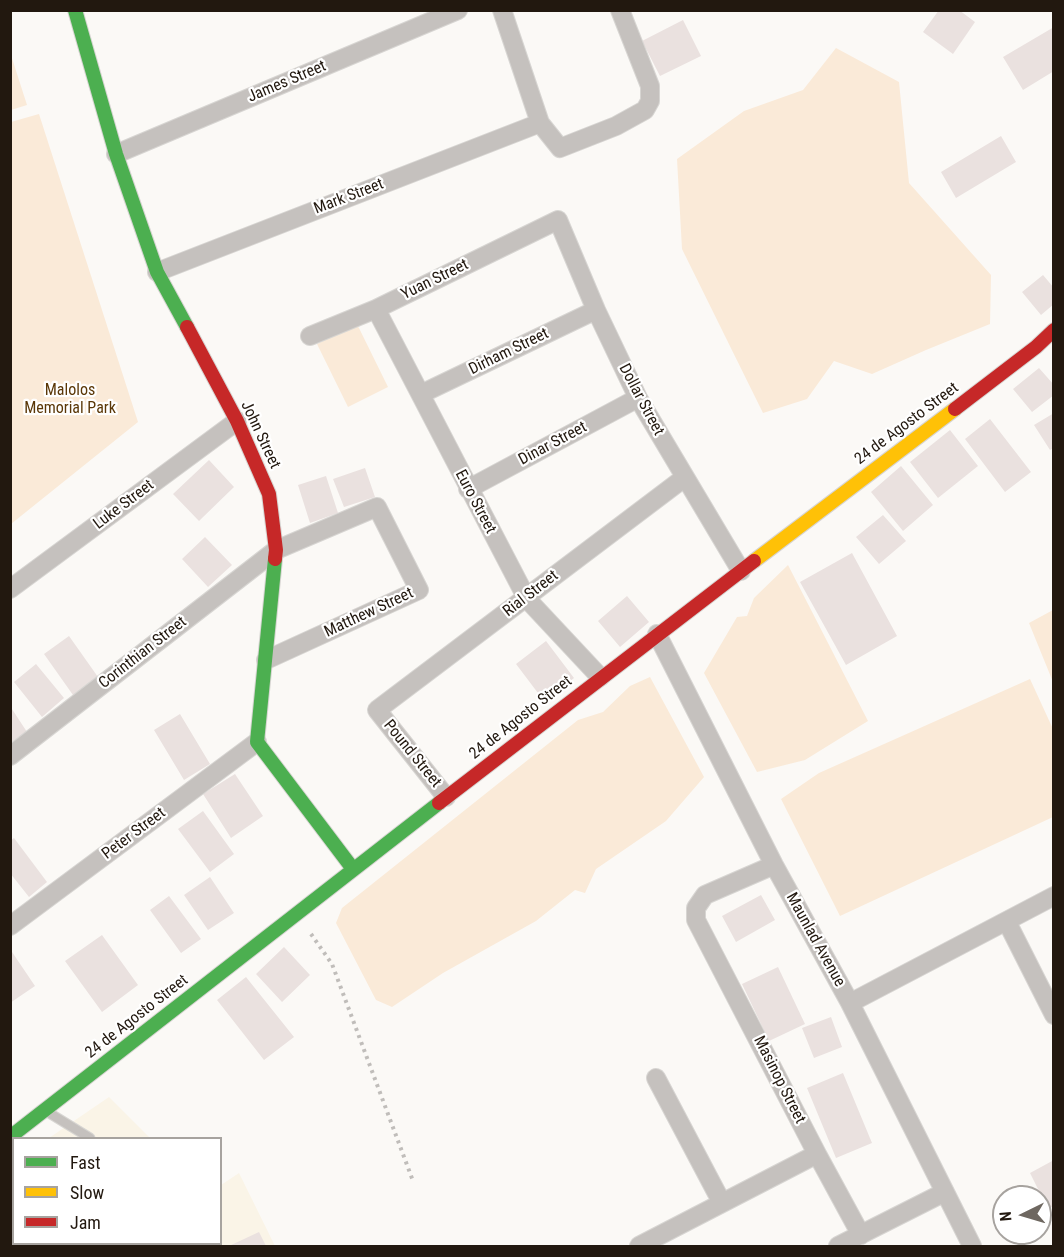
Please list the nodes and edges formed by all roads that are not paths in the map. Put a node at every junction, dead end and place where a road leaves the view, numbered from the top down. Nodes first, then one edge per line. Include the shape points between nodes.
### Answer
1 (75, 10) edge
2 (458, 10) edge
3 (502, 10) edge
4 (620, 10) edge
5 (540, 123) junction
6 (116, 154) junction
7 (558, 220) joint
8 (157, 272) junction
9 (376, 309) junction
10 (596, 310) junction
11 (1053, 330) edge
12 (310, 336) dead end
13 (421, 394) junction
14 (638, 398) junction
15 (237, 421) junction
16 (684, 478) junction
17 (468, 489) junction
18 (276, 550) junction
19 (741, 571) junction
20 (10, 589) edge
21 (526, 599) junction
22 (657, 634) junction
23 (266, 660) junction
24 (600, 677) junction
25 (377, 710) joint
26 (257, 741) junction
27 (10, 756) edge
28 (446, 797) junction
29 (774, 865) junction
30 (353, 869) junction
31 (1053, 896) edge
32 (1007, 922) junction
33 (10, 926) edge
34 (850, 1003) junction
35 (1053, 1016) edge
36 (656, 1078) dead end
37 (44, 1110) junction
38 (10, 1137) edge
39 (88, 1137) edge
40 (817, 1154) junction
41 (945, 1192) junction
42 (722, 1203) junction
43 (861, 1235) junction
44 (639, 1246) edge
45 (838, 1246) edge
46 (972, 1246) edge

1 - 6 street, John Street
2 - 6 street, James Street
3 - 5 street
4 - 5 street via 650,86 650,101 645,110 560,148
5 - 8 street, Mark Street
6 - 8 street, John Street
7 - 9 street, Yuan Street
7 - 10 street, Dollar Street
8 - 15 street, John Street
9 - 12 street, Yuan Street
9 - 13 street, Euro Street
10 - 13 street, Dirham Street
10 - 14 street, Dollar Street
11 - 19 street, 24 de Agosto Street via 1036,347
13 - 17 street, Euro Street
14 - 16 street, Dollar Street
14 - 17 street, Dinar Street
15 - 18 street, John Street via 269,495
15 - 20 street, Luke Street
16 - 19 street, Dollar Street
16 - 21 street, Rial Street
17 - 21 street, Euro Street
18 - 23 street, John Street
18 - 23 street, Matthew Street via 377,507 419,590
18 - 27 street, Corinthian Street
19 - 22 street, 24 de Agosto Street
21 - 24 street, Euro Street
21 - 25 street, Rial Street
22 - 24 street, 24 de Agosto Street
22 - 29 street, Maunlad Avenue
23 - 26 street, John Street
24 - 28 street, 24 de Agosto Street
25 - 28 street, Pound Street
26 - 30 street
26 - 33 street, Peter Street
28 - 30 street, 24 de Agosto Street
29 - 34 street, Maunlad Avenue
29 - 40 street, Masinop Street via 705,895 696,908 696,920
30 - 37 street, 24 de Agosto Street
31 - 32 street
32 - 34 street
32 - 35 street
34 - 41 street, Maunlad Avenue
36 - 42 street
37 - 38 street, 24 de Agosto Street
37 - 39 lane
40 - 42 street
40 - 43 street, Masinop Street
41 - 43 street
41 - 46 street, Maunlad Avenue
42 - 44 street
43 - 45 street

